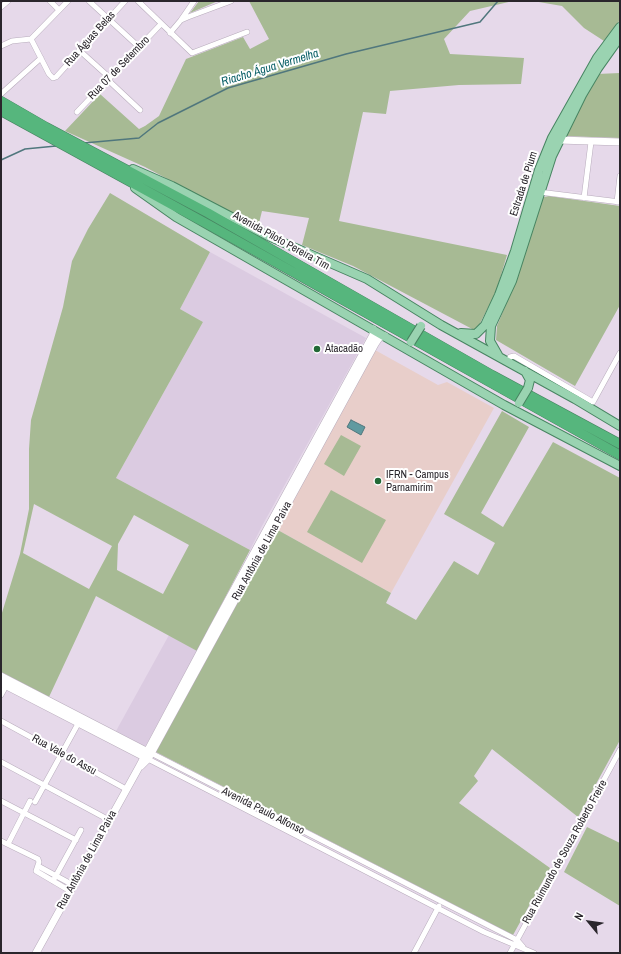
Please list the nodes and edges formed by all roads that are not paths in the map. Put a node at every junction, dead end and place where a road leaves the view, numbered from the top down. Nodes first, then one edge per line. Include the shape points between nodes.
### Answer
1 (8, 1) edge
2 (50, 1) edge
3 (68, 1) edge
4 (89, 1) edge
5 (125, 1) edge
6 (194, 1) edge
7 (230, 1) edge
8 (141, 2) edge
9 (1, 7) edge
10 (59, 10) junction
11 (108, 18) junction
12 (181, 20) junction
13 (161, 24) junction
14 (620, 27) edge
15 (247, 32) dead end
16 (170, 33) junction
17 (620, 37) edge
18 (31, 39) junction
19 (1, 46) edge
20 (138, 47) junction
21 (79, 50) junction
22 (41, 58) junction
23 (109, 79) junction
24 (1, 94) edge
25 (1, 101) edge
26 (140, 110) dead end
27 (1, 111) edge
28 (77, 112) dead end
29 (559, 140) junction
30 (591, 142) junction
31 (620, 142) edge
32 (70, 144) junction
33 (100, 155) junction
34 (620, 176) edge
35 (125, 180) junction
36 (540, 192) junction
37 (584, 198) junction
38 (619, 202) edge
39 (434, 320) junction
40 (373, 330) junction
41 (452, 331) junction
42 (385, 336) junction
43 (414, 353) junction
44 (620, 353) edge
45 (498, 355) junction
46 (508, 361) junction
47 (524, 370) junction
48 (351, 381) junction
49 (591, 404) junction
50 (504, 405) junction
51 (546, 409) junction
52 (620, 426) edge
53 (620, 444) edge
54 (620, 455) edge
55 (620, 466) edge
56 (1, 676) edge
57 (5, 683) edge
58 (1, 695) edge
59 (80, 720) junction
60 (2, 723) edge
61 (620, 750) edge
62 (61, 754) junction
63 (147, 755) junction
64 (1, 762) edge
65 (44, 785) junction
66 (126, 789) junction
67 (1, 801) edge
68 (266, 812) junction
69 (25, 814) junction
70 (263, 818) junction
71 (109, 820) junction
72 (81, 830) dead end
73 (76, 840) junction
74 (1, 841) edge
75 (8, 844) junction
76 (54, 878) junction
77 (72, 888) junction
78 (416, 889) junction
79 (413, 895) junction
80 (441, 902) junction
81 (438, 908) junction
82 (515, 943) junction
83 (36, 953) edge
84 (414, 953) edge
85 (510, 953) edge
86 (534, 953) edge

1 - 9 street
2 - 10 street
3 - 10 street
4 - 11 street
5 - 11 street, Rua Águas Belas
6 - 12 street
7 - 12 street
8 - 13 street
10 - 18 street
11 - 20 street
11 - 21 street, Rua Águas Belas
12 - 16 street
13 - 16 street
13 - 20 street, Rua 07 de Setembro
14 - 41 main road, Estrada de Pium via 593,64 552,138 539,170 499,296 485,325 476,334
15 - 16 street via 196,53 190,53
17 - 29 main road, Estrada de Pium via 598,68
18 - 19 street via 12,41
18 - 22 street
20 - 23 street, Rua 07 de Setembro
21 - 22 street, Rua Águas Belas via 54,78 49,74
21 - 23 street
22 - 24 street
23 - 26 street
23 - 28 street, Rua 07 de Setembro
25 - 32 highway, Avenida Piloto Pereira Tim
27 - 32 highway, Avenida Piloto Pereira Tim
29 - 30 street
29 - 36 main road, Estrada de Pium
30 - 31 street
30 - 37 street
32 - 33 highway, Avenida Piloto Pereira Tim
32 - 35 highway, Avenida Piloto Pereira Tim
33 - 39 main road via 172,186 268,236 368,278
33 - 51 highway, Avenida Piloto Pereira Tim via 241,231
34 - 38 street
35 - 40 main road via 176,217
35 - 51 highway, Avenida Piloto Pereira Tim
36 - 37 street
36 - 45 main road, Estrada de Pium via 512,281 491,326 490,341
37 - 38 street
39 - 41 main road
39 - 43 main road, bridge via 420,326 410,348
40 - 42 main road
40 - 48 street, Rua Antônia de Lima Paiva via 374,335
41 - 45 main road
42 - 43 main road
42 - 48 street, Rua Antônia de Lima Paiva via 378,340
43 - 50 main road
44 - 49 street
45 - 46 main road
46 - 47 main road
46 - 49 street via 510,356 514,356
47 - 49 main road
47 - 50 main road, bridge via 530,380 528,388 519,403 512,406
48 - 63 street, Rua Antônia de Lima Paiva
49 - 52 main road
50 - 55 main road
51 - 53 highway
51 - 54 highway
56 - 57 street, Avenida Paulo Alfonso
57 - 58 street
57 - 59 street, Avenida Paulo Alfonso
59 - 62 street
59 - 63 street, Avenida Paulo Alfonso
60 - 62 street, Rua Vale do Assu
61 - 82 street, Rua Ruimundo de Souza Roberto Freire
62 - 65 street
62 - 66 street, Rua Vale do Assu
63 - 66 street, Rua Antônia de Lima Paiva
63 - 68 street, Avenida Paulo Alfonso
63 - 70 street, Avenida Paulo Alfonso
64 - 65 street
65 - 69 street
65 - 71 street
66 - 71 street, Rua Antônia de Lima Paiva
67 - 69 street
68 - 70 street
68 - 78 street, Avenida Paulo Alfonso
69 - 73 street
69 - 75 street
70 - 79 street, Avenida Paulo Alfonso
71 - 77 street, Rua Antônia de Lima Paiva
72 - 73 street
73 - 76 street
74 - 75 street
75 - 76 street via 38,859 36,871
76 - 77 street
77 - 83 street, Rua Antônia de Lima Paiva
78 - 79 street
78 - 80 street, Avenida Paulo Alfonso
79 - 81 street, Avenida Paulo Alfonso
80 - 81 street
80 - 82 street, Avenida Paulo Alfonso
81 - 82 street, Avenida Paulo Alfonso
81 - 84 street
82 - 85 street, Rua Ruimundo de Souza Roberto Freire
82 - 86 street, Avenida Paulo Alfonso

